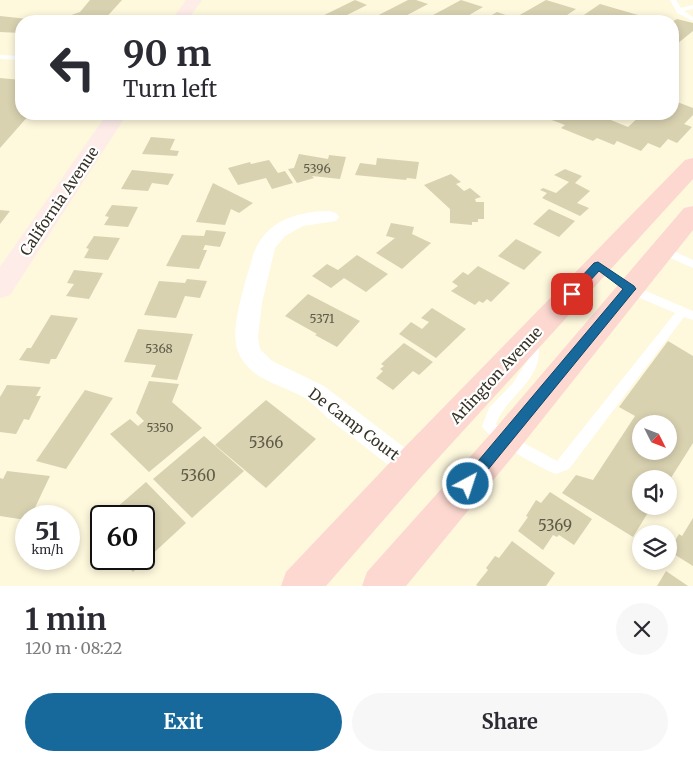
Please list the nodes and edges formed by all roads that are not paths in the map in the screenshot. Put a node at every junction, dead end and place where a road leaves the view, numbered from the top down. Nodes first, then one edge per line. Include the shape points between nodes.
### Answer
1 (194, 0) edge
2 (673, 0) edge
3 (693, 7) edge
4 (679, 12) junction
5 (183, 15) edge
6 (693, 19) edge
7 (0, 57) edge
8 (15, 58) edge
9 (113, 120) edge
10 (693, 165) edge
11 (693, 214) edge
12 (329, 217) dead end
13 (663, 250) junction
14 (693, 264) edge
15 (598, 265) junction
16 (0, 288) edge
17 (630, 289) junction
18 (688, 314) edge
19 (532, 336) junction
20 (506, 440) junction
21 (410, 466) junction
22 (300, 586) edge
23 (381, 586) edge

1 - 5 main road
2 - 4 lane
3 - 4 lane
4 - 6 lane
7 - 8 lane
9 - 16 main road, California Avenue
10 - 15 main road, Arlington Avenue
11 - 13 main road
12 - 21 street, De Camp Court via 296,220 280,230 264,248 247,328 247,345 257,361 279,376 308,388
13 - 14 lane
13 - 17 main road
15 - 17 lane
15 - 19 main road, Arlington Avenue
17 - 18 lane
17 - 20 main road
18 - 20 lane via 564,465 556,468
19 - 20 lane via 533,362 517,387 494,412 489,426
19 - 21 main road, Arlington Avenue
20 - 23 main road
21 - 22 main road, Arlington Avenue

